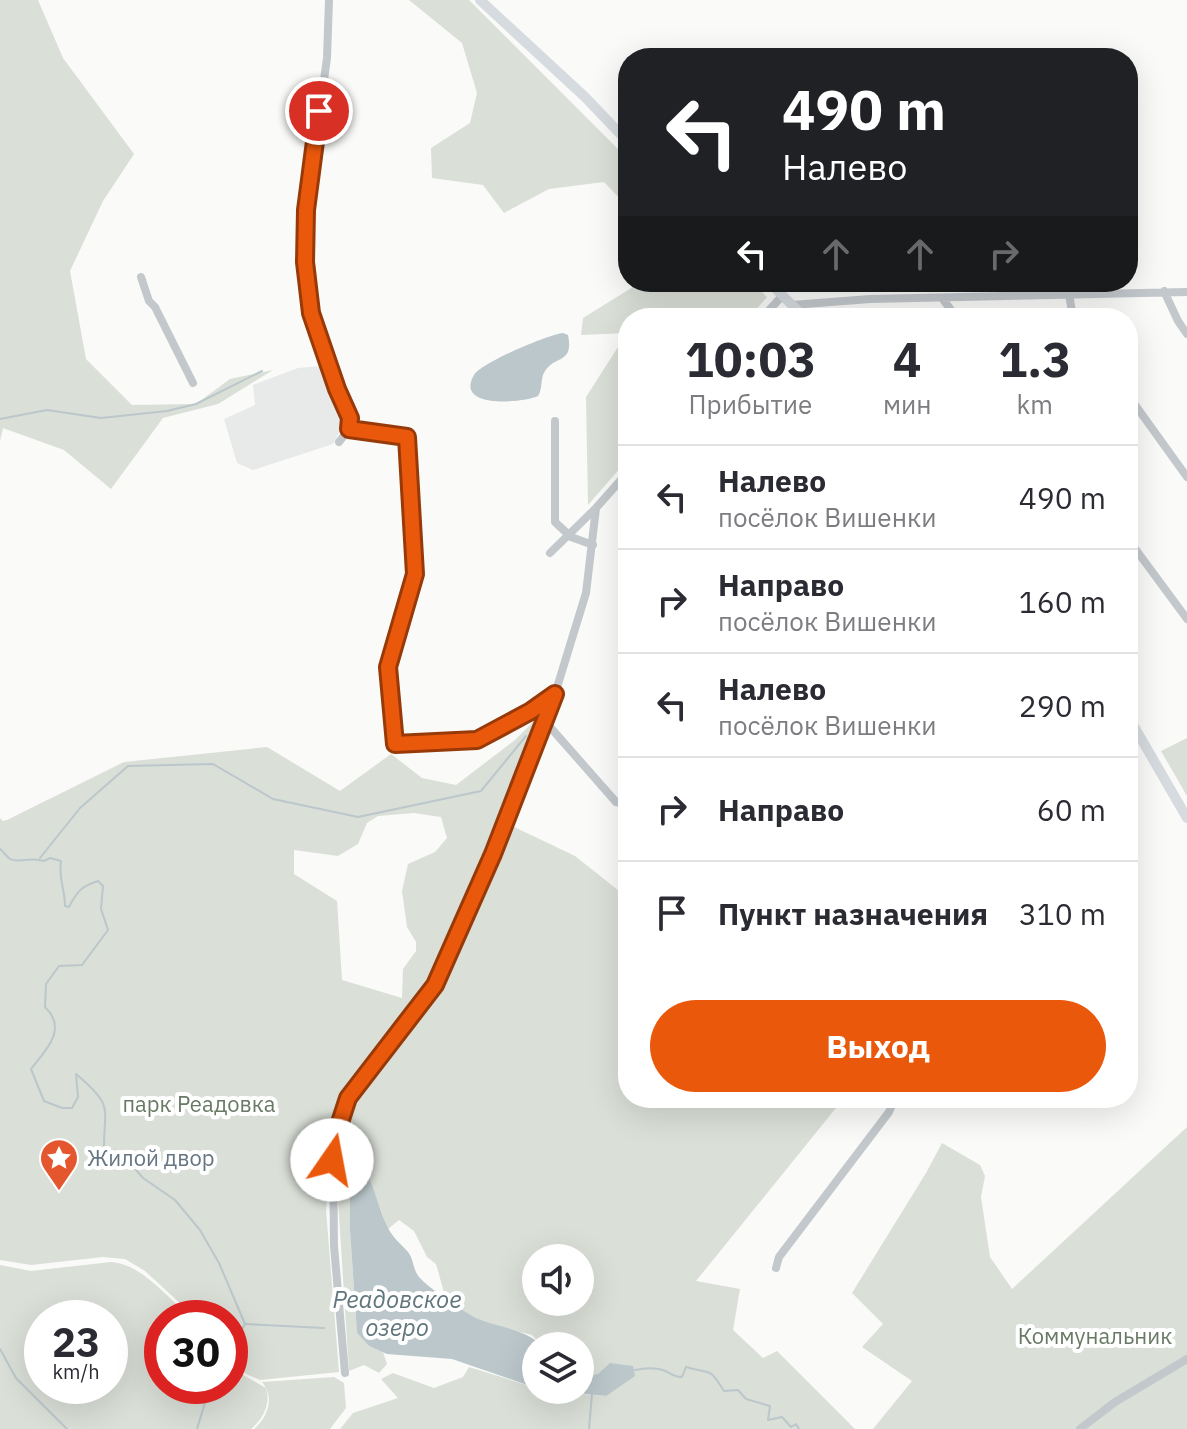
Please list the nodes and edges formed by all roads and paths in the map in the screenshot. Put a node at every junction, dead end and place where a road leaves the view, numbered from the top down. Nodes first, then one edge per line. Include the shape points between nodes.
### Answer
1 (329, 0) edge
2 (480, 0) edge
3 (618, 132) edge
4 (141, 277) dead end
5 (1164, 291) junction
6 (778, 292) edge
7 (1132, 292) edge
8 (1138, 292) edge
9 (1187, 292) edge
10 (1069, 294) junction
11 (782, 296) junction
12 (942, 298) junction
13 (792, 305) junction
14 (771, 308) edge
15 (795, 308) edge
16 (950, 308) edge
17 (1071, 308) edge
18 (1187, 334) edge
19 (193, 383) dead end
20 (1138, 409) edge
21 (555, 421) dead end
22 (349, 429) junction
23 (339, 442) dead end
24 (1187, 477) edge
25 (618, 483) edge
26 (597, 507) junction
27 (569, 536) junction
28 (593, 545) junction
29 (550, 553) dead end
30 (1138, 553) edge
31 (1187, 619) edge
32 (555, 694) junction
33 (543, 719) junction
34 (1138, 733) edge
35 (618, 802) edge
36 (1187, 818) edge
37 (891, 1108) edge
38 (776, 1268) dead end
39 (1187, 1359) edge
40 (345, 1373) dead end
41 (1080, 1429) edge

1 - 22 street via 305,262 311,313 350,418
2 - 3 main road
4 - 19 street
5 - 8 street
5 - 9 street
5 - 18 street
6 - 11 main road
7 - 10 street
10 - 12 street
10 - 17 street
11 - 13 main road
11 - 14 street
12 - 13 street
12 - 16 street
13 - 15 main road
20 - 24 street
21 - 27 street via 555,522
22 - 23 street
22 - 32 street via 407,437 415,574 388,667 395,744 477,740
25 - 26 street
26 - 27 street
26 - 28 street
27 - 28 street
27 - 29 street
28 - 32 street via 586,593
30 - 31 street
32 - 33 street
33 - 35 street
33 - 40 street via 493,854 435,985 348,1098 333,1144 334,1246
34 - 36 main road
37 - 38 street
39 - 41 street

